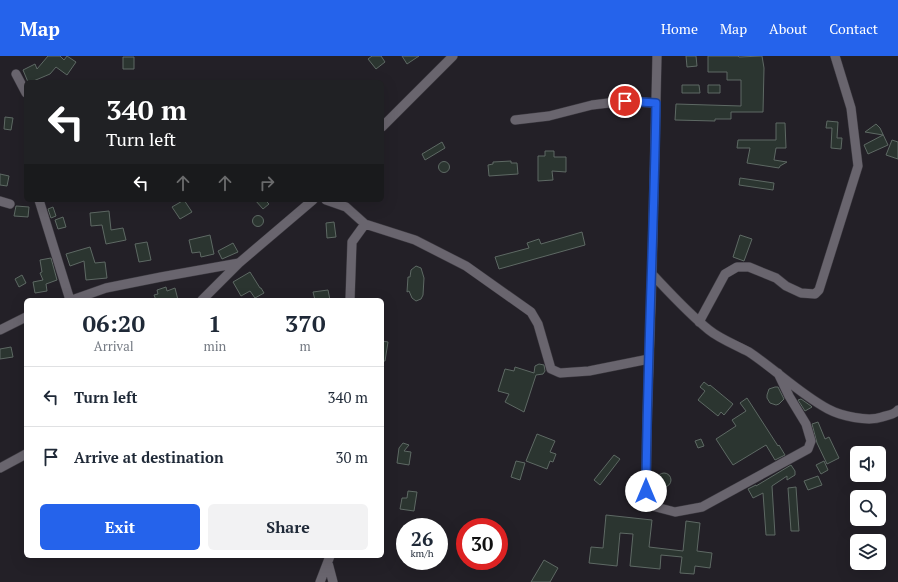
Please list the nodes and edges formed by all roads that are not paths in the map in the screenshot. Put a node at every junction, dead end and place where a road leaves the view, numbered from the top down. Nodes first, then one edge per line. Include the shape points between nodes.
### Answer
1 (453, 56) edge
2 (657, 56) edge
3 (836, 56) edge
4 (16, 74) dead end
5 (24, 89) edge
6 (656, 103) junction
7 (515, 120) dead end
8 (384, 125) edge
9 (0, 201) edge
10 (40, 202) edge
11 (311, 202) edge
12 (332, 202) edge
13 (10, 204) dead end
14 (365, 224) junction
15 (239, 263) junction
16 (652, 274) junction
17 (70, 298) edge
18 (77, 298) edge
19 (204, 298) edge
20 (350, 298) edge
21 (24, 318) edge
22 (699, 322) junction
23 (0, 330) edge
24 (649, 359) junction
25 (778, 373) junction
26 (898, 410) edge
27 (24, 455) edge
28 (0, 468) edge
29 (329, 560) edge
30 (320, 582) edge
31 (334, 582) edge

1 - 8 street
2 - 6 street
3 - 22 street via 851,108 858,166 819,290 815,294 801,293 776,278 749,267 737,267 725,274
4 - 5 street
6 - 7 street via 625,101
6 - 16 street
9 - 13 street
10 - 17 street
11 - 15 street
12 - 14 street via 346,207
14 - 20 street via 352,242
14 - 24 street via 415,240 466,266 531,312 538,324 551,368 560,373 589,371
15 - 18 street via 113,287
15 - 19 street
16 - 22 street
16 - 24 street
21 - 23 street
22 - 25 street
24 - 25 street via 646,491 656,507 675,512 702,507 808,449 811,441 806,424
25 - 26 street via 829,410 862,419 876,419
27 - 28 street
29 - 30 street
29 - 31 street

